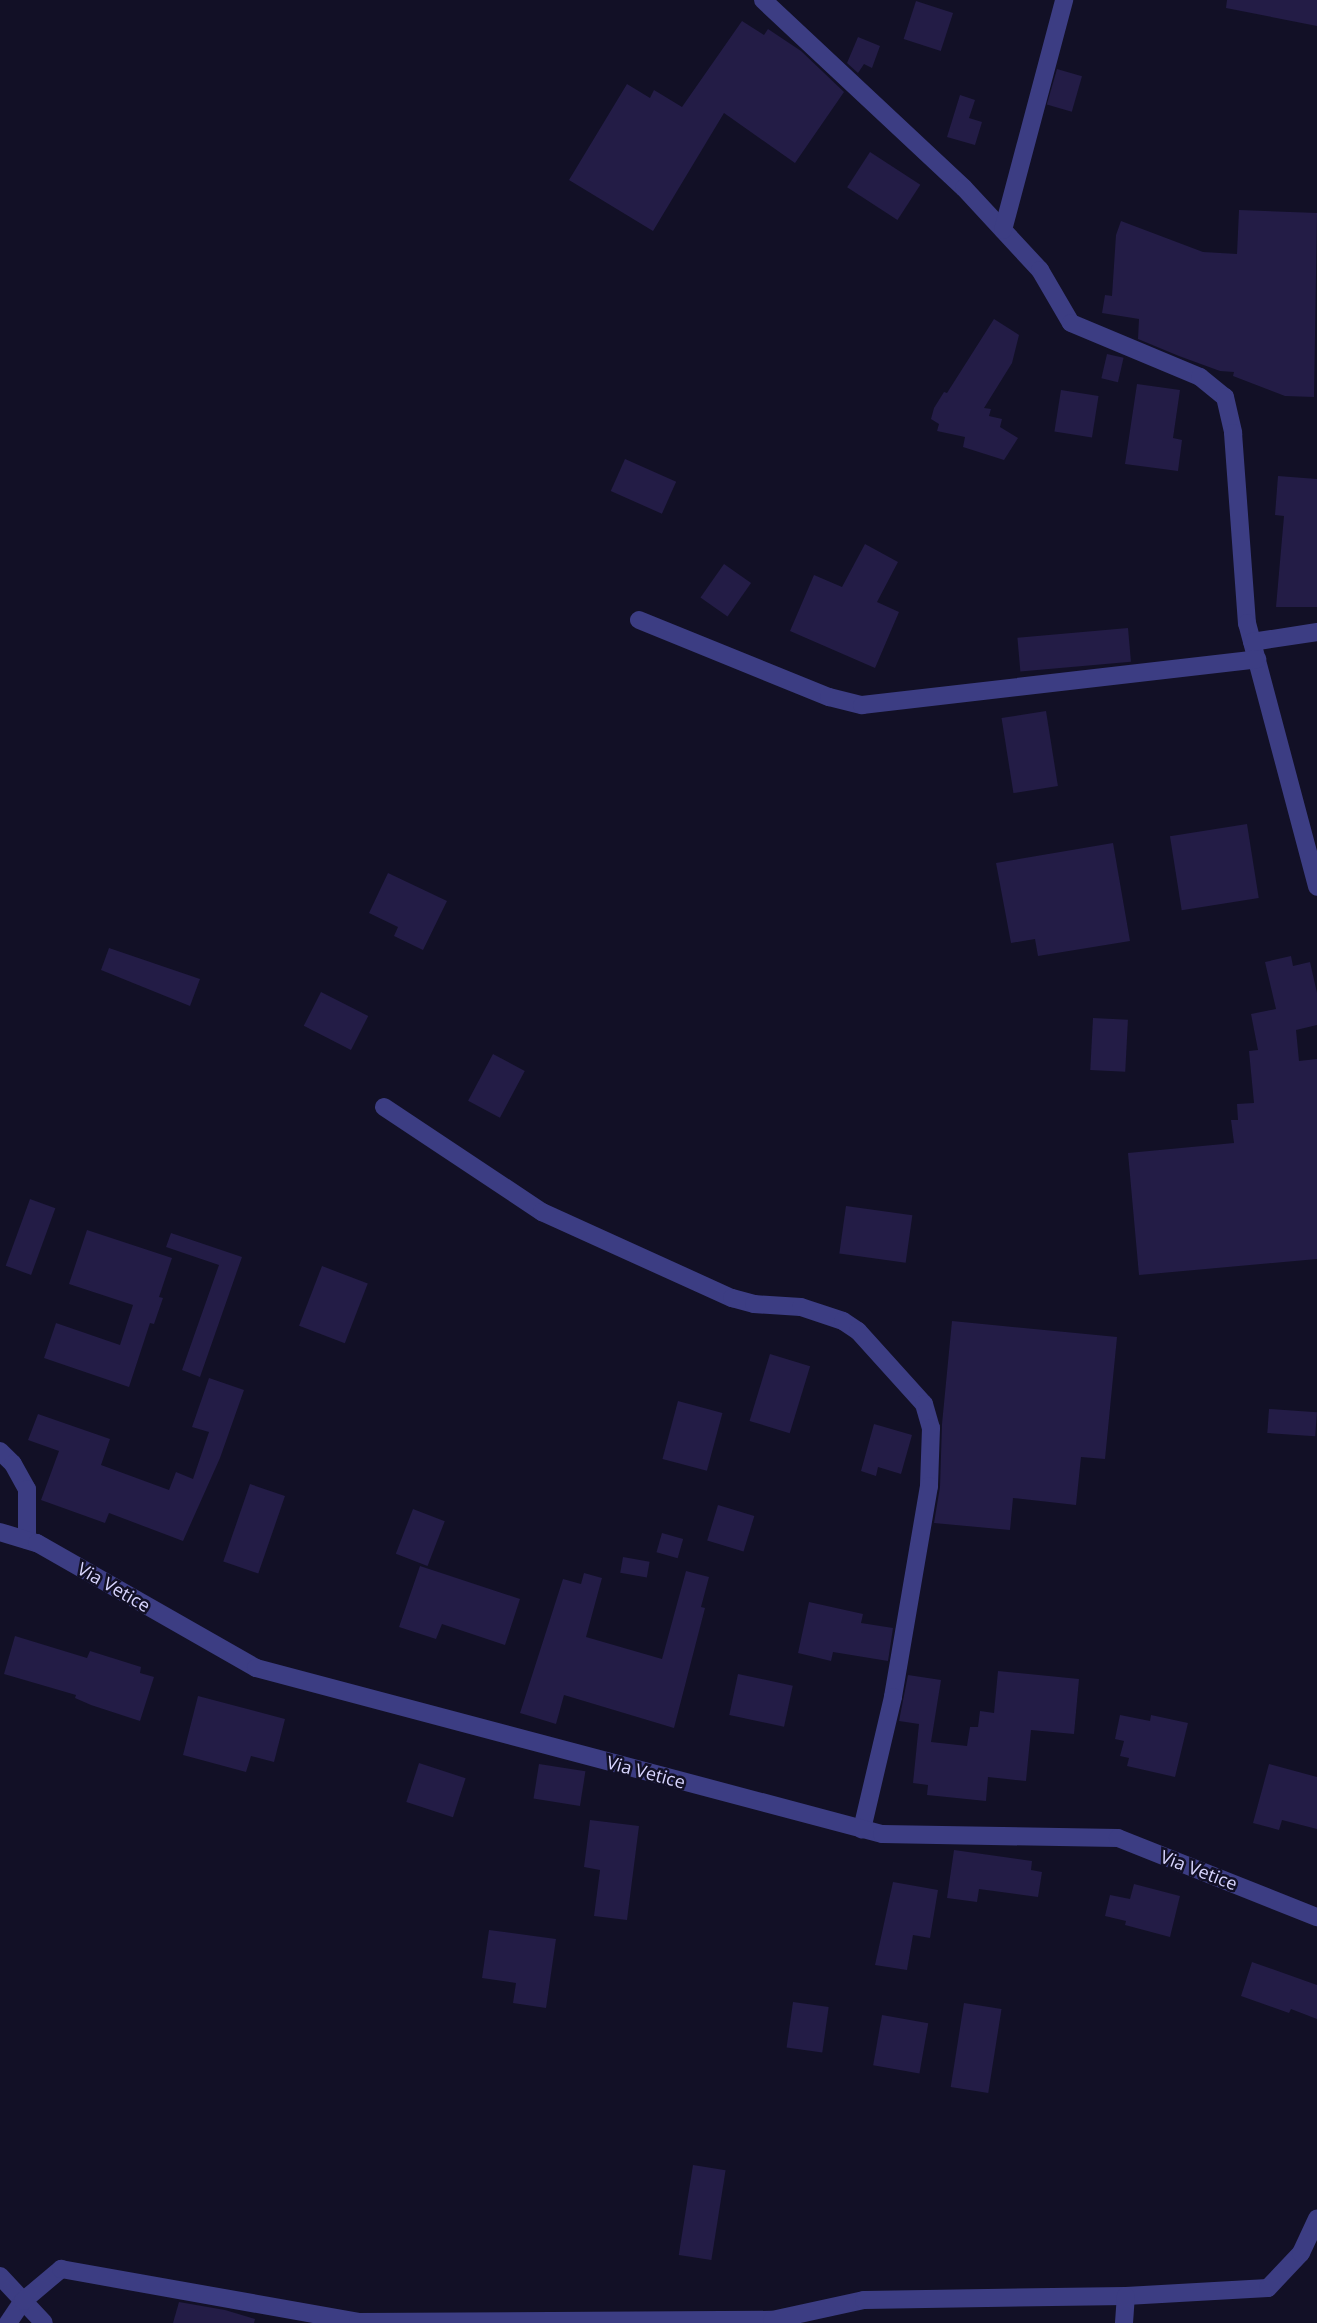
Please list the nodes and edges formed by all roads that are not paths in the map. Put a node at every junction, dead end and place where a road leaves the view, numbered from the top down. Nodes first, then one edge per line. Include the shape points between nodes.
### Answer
1 (763, 0) edge
2 (1064, 0) edge
3 (1003, 230) junction
4 (639, 620) dead end
5 (1317, 632) edge
6 (1255, 650) junction
7 (1315, 876) edge
8 (384, 1107) dead end
9 (0, 1451) edge
10 (0, 1532) edge
11 (27, 1541) junction
12 (862, 1829) junction
13 (1317, 1917) edge
14 (1317, 2219) edge
15 (0, 2276) edge
16 (1126, 2296) junction
17 (23, 2301) junction
18 (8, 2323) edge
19 (44, 2323) edge
20 (1124, 2323) edge

1 - 3 street
2 - 3 street
3 - 6 street via 1040,270 1071,323 1200,377 1225,397 1233,433 1247,624
4 - 6 street via 829,697 862,705
5 - 6 street
6 - 7 street
8 - 12 street via 542,1212 732,1298 801,1307 843,1321 859,1331 924,1404 931,1428 929,1486 893,1697
9 - 11 street via 27,1489
10 - 11 street, Via Vetice
11 - 12 street, Via Vetice via 256,1668
12 - 13 street, Via Vetice via 882,1835 1118,1838
14 - 16 street via 1301,2253 1268,2288
15 - 17 street
16 - 17 street via 864,2300 772,2320 358,2322 61,2269
16 - 20 street
17 - 18 street
17 - 19 street

